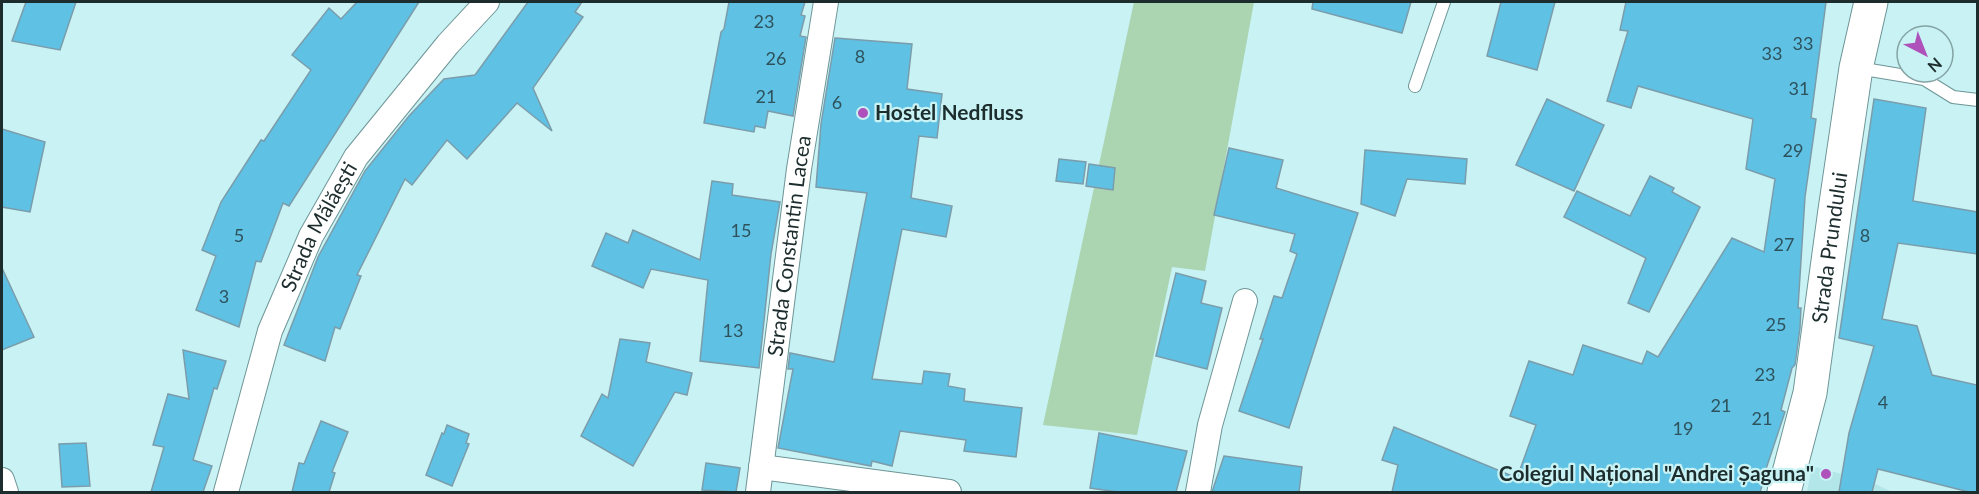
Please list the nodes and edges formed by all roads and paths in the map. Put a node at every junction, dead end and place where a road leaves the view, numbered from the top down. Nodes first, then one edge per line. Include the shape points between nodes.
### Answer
1 (487, 2) edge
2 (826, 2) edge
3 (1444, 2) edge
4 (1871, 2) edge
5 (1856, 68) junction
6 (1415, 86) dead end
7 (1977, 100) edge
8 (1245, 300) dead end
9 (761, 467) junction
10 (2, 480) edge
11 (6, 492) edge
12 (226, 492) edge
13 (758, 492) edge
14 (949, 492) edge
15 (1198, 492) edge
16 (1784, 492) edge

1 - 12 street, Strada Mălăești via 356,157 311,236 270,331
2 - 9 street, Strada Constantin Lacea via 799,169
3 - 6 lane
4 - 5 street, Strada Prundului
5 - 7 lane via 1924,79 1953,97
5 - 16 street, Strada Prundului via 1810,393
8 - 15 street via 1210,425
9 - 13 street, Strada Constantin Lacea
9 - 14 street
10 - 11 street

